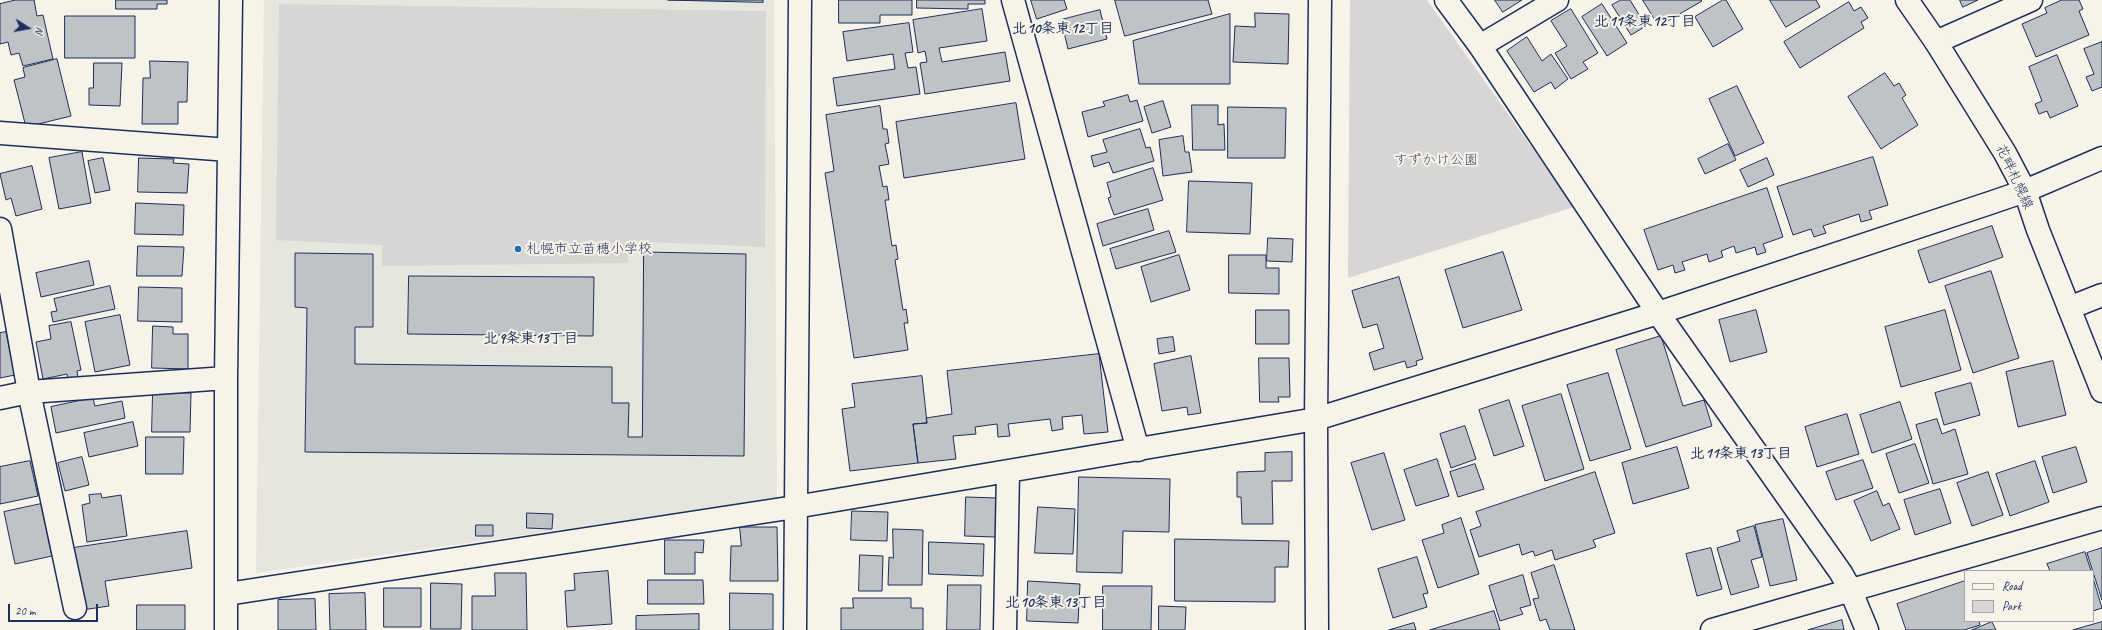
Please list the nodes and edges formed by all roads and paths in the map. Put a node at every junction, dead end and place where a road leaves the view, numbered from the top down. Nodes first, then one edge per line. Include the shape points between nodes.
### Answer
1 (231, 0) edge
2 (800, 0) edge
3 (1013, 0) edge
4 (1320, 0) edge
5 (1446, 0) edge
6 (1557, 0) edge
7 (1907, 0) edge
8 (2031, 0) edge
9 (1936, 42) junction
10 (1480, 46) junction
11 (0, 133) edge
12 (229, 150) junction
13 (2102, 158) edge
14 (2025, 191) junction
15 (0, 229) edge
16 (2102, 295) edge
17 (2069, 308) junction
18 (1658, 313) junction
19 (226, 378) junction
20 (2102, 391) edge
21 (29, 392) junction
22 (0, 398) edge
23 (1316, 419) junction
24 (1138, 450) junction
25 (1008, 472) junction
26 (796, 507) junction
27 (2102, 518) edge
28 (1850, 589) junction
29 (227, 594) junction
30 (75, 608) dead end
31 (226, 630) edge
32 (795, 630) edge
33 (1005, 630) edge
34 (1317, 630) edge
35 (1712, 630) edge
36 (1867, 630) edge

1 - 12 street
2 - 26 street
3 - 24 street
4 - 23 street
5 - 10 street
6 - 10 street
7 - 9 street, 花畔札幌線
8 - 9 street
9 - 14 street, 花畔札幌線 via 2005,153
10 - 18 street
11 - 12 street
12 - 19 street
13 - 14 street
14 - 17 street, 花畔札幌線
14 - 18 street
15 - 21 street
16 - 17 street
17 - 20 street, 花畔札幌線
18 - 23 street
18 - 28 street
19 - 21 street
19 - 29 street
21 - 22 street
21 - 30 street
23 - 24 street
23 - 34 street
24 - 25 street
25 - 26 street
25 - 33 street
26 - 29 street
26 - 32 street
27 - 28 street
28 - 35 street
28 - 36 street
29 - 31 street

